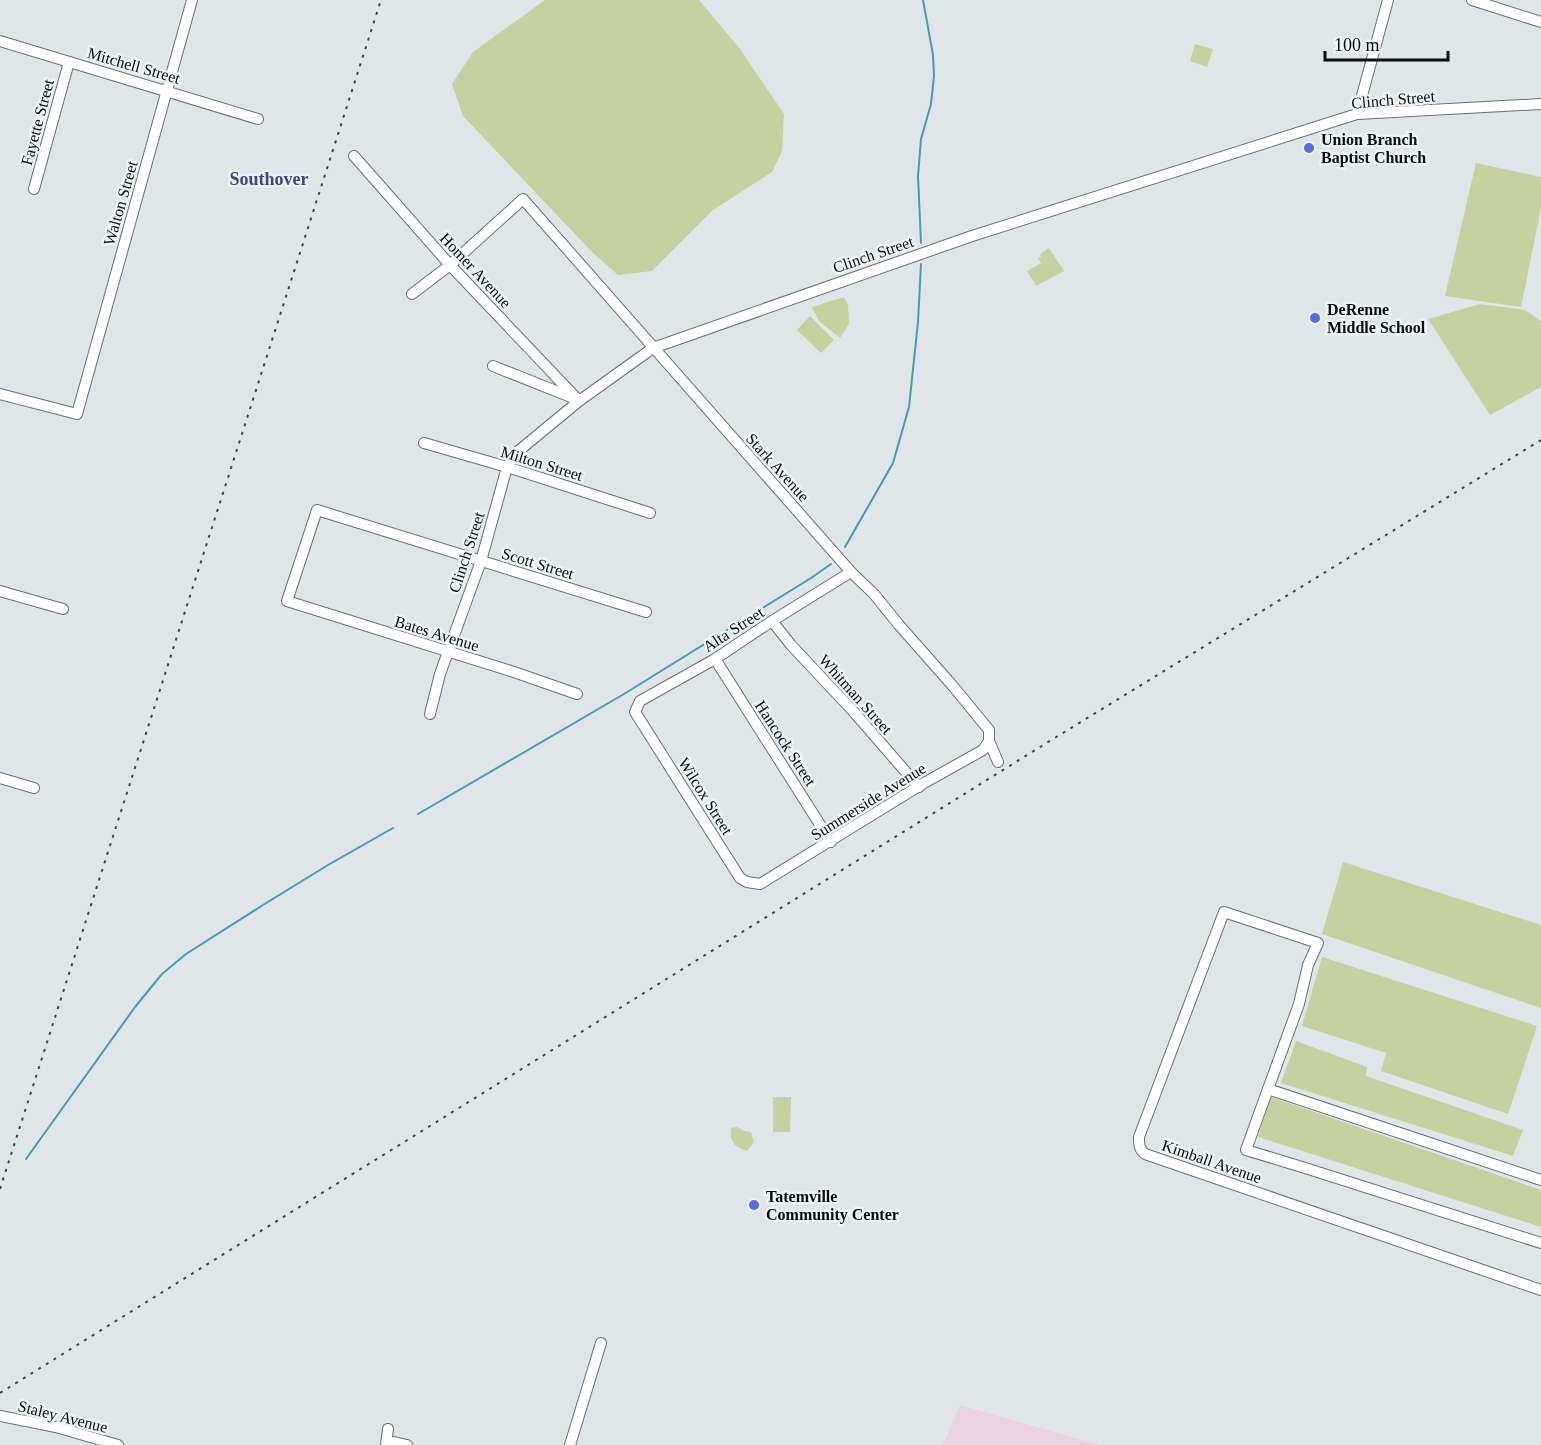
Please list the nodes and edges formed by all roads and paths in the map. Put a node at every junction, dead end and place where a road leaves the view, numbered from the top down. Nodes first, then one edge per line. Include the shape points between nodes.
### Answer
1 (192, 0) edge
2 (1388, 0) edge
3 (1472, 0) edge
4 (1541, 22) edge
5 (0, 41) edge
6 (69, 62) junction
7 (167, 91) junction
8 (1541, 104) edge
9 (1357, 114) junction
10 (258, 119) dead end
11 (354, 156) dead end
12 (34, 189) dead end
13 (450, 265) junction
14 (412, 294) dead end
15 (653, 348) junction
16 (493, 366) dead end
17 (0, 394) edge
18 (579, 401) junction
19 (424, 443) dead end
20 (507, 467) junction
21 (650, 513) dead end
22 (481, 561) junction
23 (851, 572) junction
24 (0, 591) edge
25 (287, 601) joint
26 (63, 609) dead end
27 (646, 612) dead end
28 (772, 621) junction
29 (448, 653) junction
30 (715, 660) junction
31 (577, 694) dead end
32 (635, 712) joint
33 (430, 714) dead end
34 (989, 741) junction
35 (998, 762) dead end
36 (0, 778) edge
37 (919, 787) junction
38 (34, 788) dead end
39 (831, 842) junction
40 (760, 884) joint
41 (1268, 1089) junction
42 (1541, 1180) edge
43 (1541, 1243) edge
44 (1541, 1290) edge
45 (601, 1343) dead end
46 (0, 1416) edge
47 (388, 1429) dead end
48 (118, 1445) edge
49 (386, 1445) edge
50 (407, 1445) edge
51 (570, 1445) edge

1 - 7 street, Walton Street
2 - 9 street
3 - 4 street
5 - 6 street, Mitchell Street
6 - 7 street, Mitchell Street
6 - 12 street, Fayette Street
7 - 10 street, Mitchell Street
7 - 17 street, Walton Street via 77,414
8 - 9 street, Clinch Street
9 - 15 street, Clinch Street via 972,236
11 - 13 street, Homer Avenue
13 - 14 street
13 - 15 street, Stark Avenue via 523,199
13 - 18 street, Homer Avenue
15 - 18 street, Clinch Street
15 - 23 street, Stark Avenue
16 - 18 street
18 - 20 street, Clinch Street via 516,453
19 - 20 street, Milton Street
20 - 21 street, Milton Street
20 - 22 street, Clinch Street
22 - 25 street, Scott Street via 317,510
22 - 27 street, Scott Street
22 - 29 street, Clinch Street
23 - 28 street, Alta Street
23 - 34 street, Stark Avenue via 989,730
24 - 26 street
25 - 29 street, Bates Avenue
28 - 30 street, Alta Street
28 - 37 street, Whitman Street
29 - 31 street, Bates Avenue
29 - 33 street, Clinch Street
30 - 32 street, Alta Street via 640,701
30 - 39 street, Hancock Street
32 - 40 street, Wilcox Street via 740,878
34 - 35 street, Stark Avenue
34 - 37 street, Summerside Avenue via 982,750
36 - 38 street
37 - 39 street, Summerside Avenue
39 - 40 street, Summerside Avenue
41 - 42 street
41 - 43 street via 1246,1150
41 - 44 street, Kimball Avenue via 1318,943 1224,912 1139,1137 1140,1151
45 - 51 street
46 - 48 street, Staley Avenue
47 - 49 street
49 - 50 street

